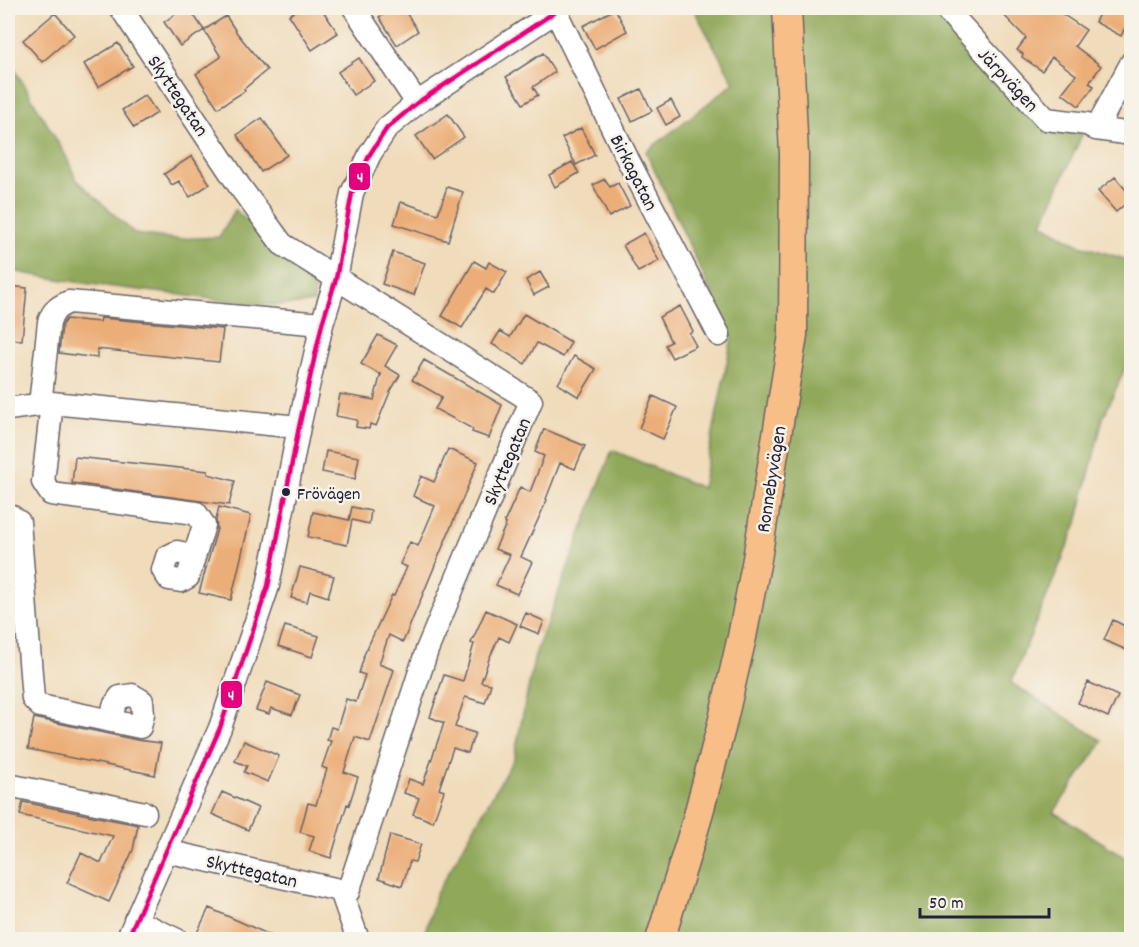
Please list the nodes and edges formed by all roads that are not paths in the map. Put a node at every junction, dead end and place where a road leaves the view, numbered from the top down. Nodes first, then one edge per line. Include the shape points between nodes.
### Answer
1 (121, 8) edge
2 (354, 8) edge
3 (787, 8) edge
4 (945, 8) edge
5 (557, 9) edge
6 (1131, 62) edge
7 (417, 103) junction
8 (1091, 126) junction
9 (1131, 134) edge
10 (336, 279) junction
11 (322, 324) junction
12 (719, 335) dead end
13 (46, 404) junction
14 (8, 409) edge
15 (299, 427) junction
16 (8, 517) edge
17 (194, 556) dead end
18 (111, 721) dead end
19 (8, 785) edge
20 (145, 813) dead end
21 (166, 851) junction
22 (341, 891) junction
23 (131, 930) edge
24 (177, 939) edge
25 (358, 939) edge
26 (660, 939) edge

1 - 10 street, Skyttegatan via 282,244
2 - 7 street
3 - 26 main road, Ronnebyvägen via 794,155 793,335 742,637 696,823
4 - 8 street, Järpvägen via 1046,119
5 - 7 street
5 - 12 street, Birkagatan via 628,160
6 - 8 street
7 - 10 street via 387,128 361,173 352,193
8 - 9 street, Järpvägen
10 - 11 street
10 - 22 street, Skyttegatan via 531,401 427,650 348,892
11 - 13 street via 69,302 52,312 49,322
11 - 15 street
13 - 14 street
13 - 15 street
13 - 17 street via 43,482 51,494 196,513 204,525
15 - 21 street via 268,586 220,728
16 - 18 street via 20,522 33,699 40,706
19 - 20 street
21 - 22 street, Skyttegatan
21 - 23 street
22 - 25 street
23 - 24 street

